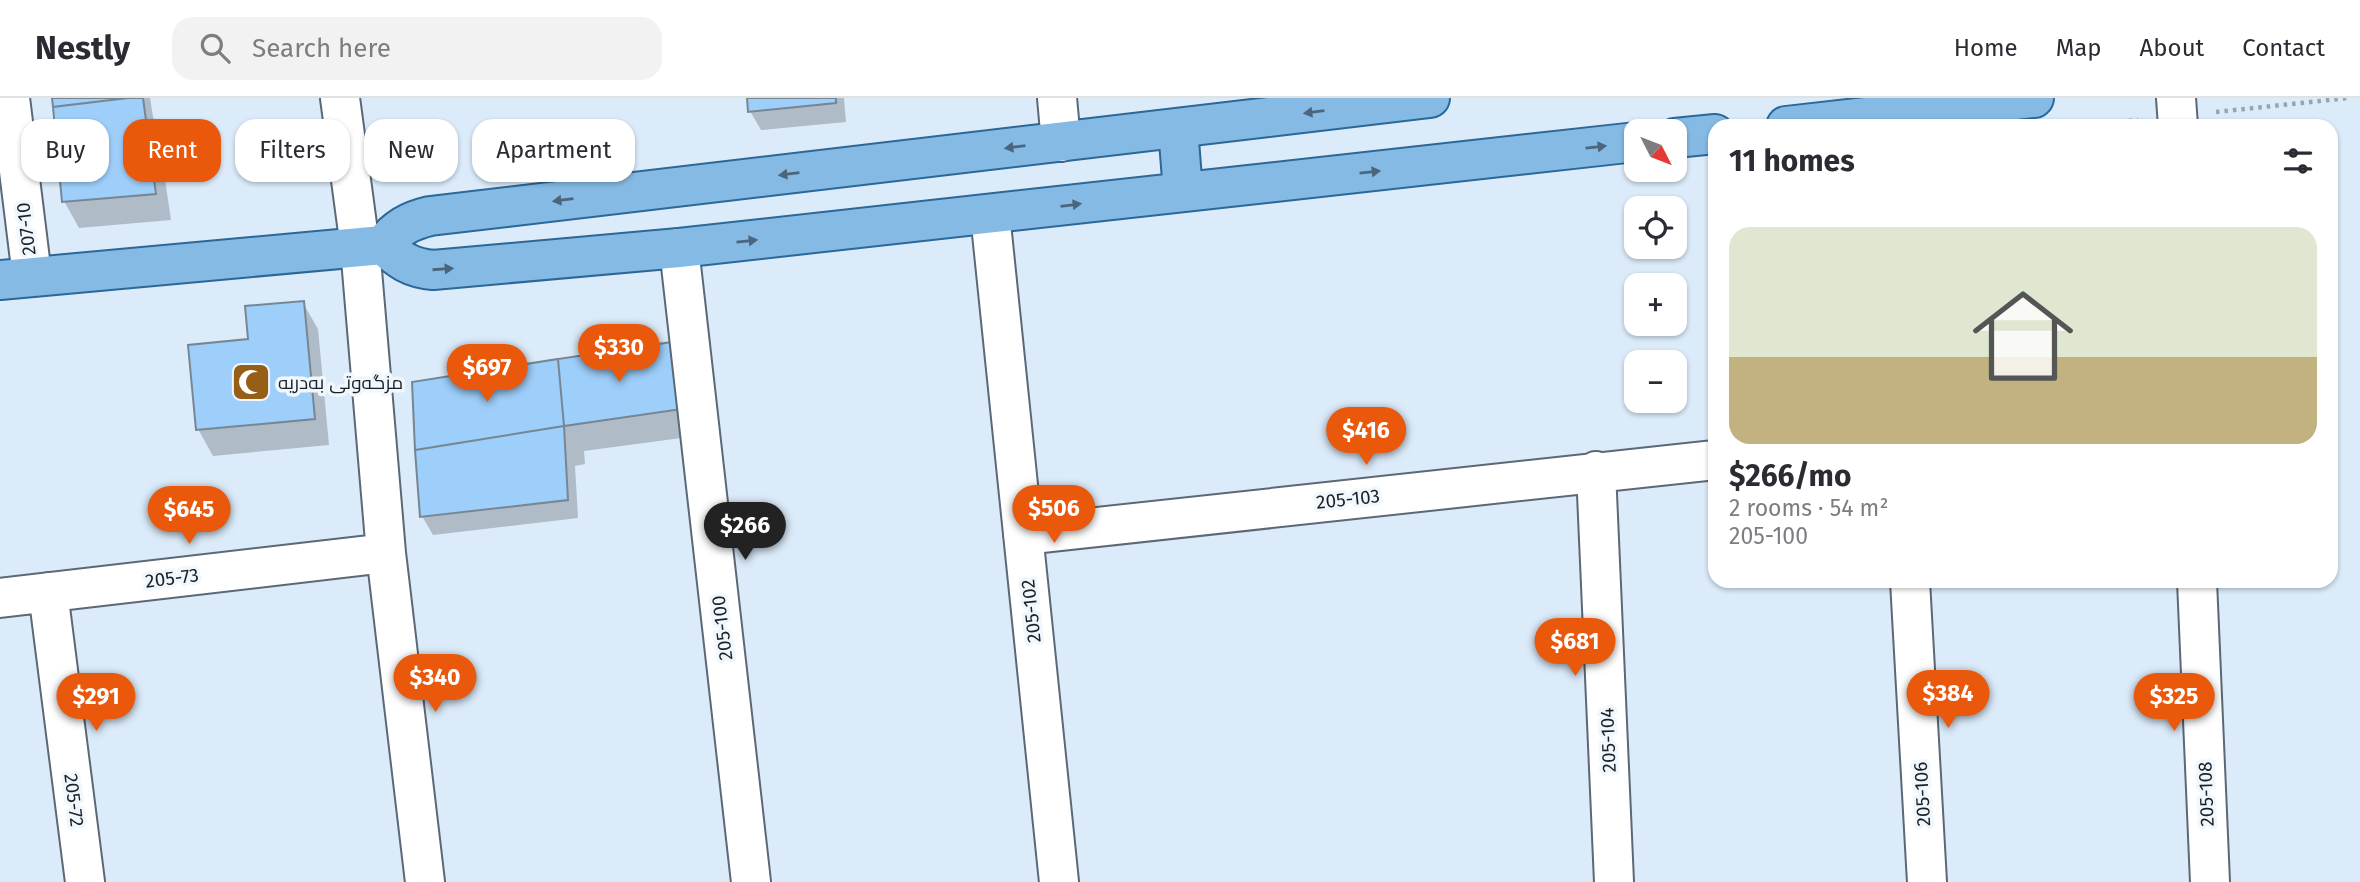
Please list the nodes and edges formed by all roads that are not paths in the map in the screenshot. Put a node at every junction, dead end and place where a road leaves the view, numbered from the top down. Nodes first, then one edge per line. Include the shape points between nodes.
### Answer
1 (10, 98) edge
2 (340, 98) edge
3 (1058, 98) edge
4 (1430, 98) edge
5 (2034, 98) edge
6 (2176, 98) edge
7 (1895, 119) edge
8 (2178, 119) edge
9 (1178, 128) junction
10 (1708, 135) edge
11 (1687, 137) edge
12 (1061, 142) junction
13 (1624, 143) edge
14 (1183, 192) junction
15 (990, 215) junction
16 (371, 246) junction
17 (679, 248) junction
18 (16, 278) edge
19 (1708, 461) edge
20 (1596, 471) junction
21 (1023, 535) junction
22 (386, 553) junction
23 (1910, 588) edge
24 (2197, 588) edge
25 (48, 592) junction
26 (0, 598) edge
27 (85, 882) edge
28 (425, 882) edge
29 (751, 882) edge
30 (1059, 882) edge
31 (1614, 882) edge
32 (1927, 882) edge
33 (2210, 882) edge

1 - 18 street, 207-10
2 - 16 street
3 - 12 street
4 -> 9 main road
5 - 7 main road
6 - 8 street
9 - 12 main road
9 - 14 main road
10 - 11 main road
12 -> 16 main road via 430,216 411,221
14 -> 13 main road
15 -> 14 main road
17 -> 15 main road
15 - 21 street, 205-102
16 -> 17 main road via 405,264 433,270
16 - 18 main road
16 - 22 street
17 - 29 street, 205-100
19 - 20 street, 205-103
20 - 21 street, 205-103
20 - 31 street, 205-104
21 - 30 street, 205-102
22 - 25 street, 205-73
22 - 28 street
23 - 32 street, 205-106
24 - 33 street, 205-108
25 - 26 street, 205-73
25 - 27 street, 205-72

